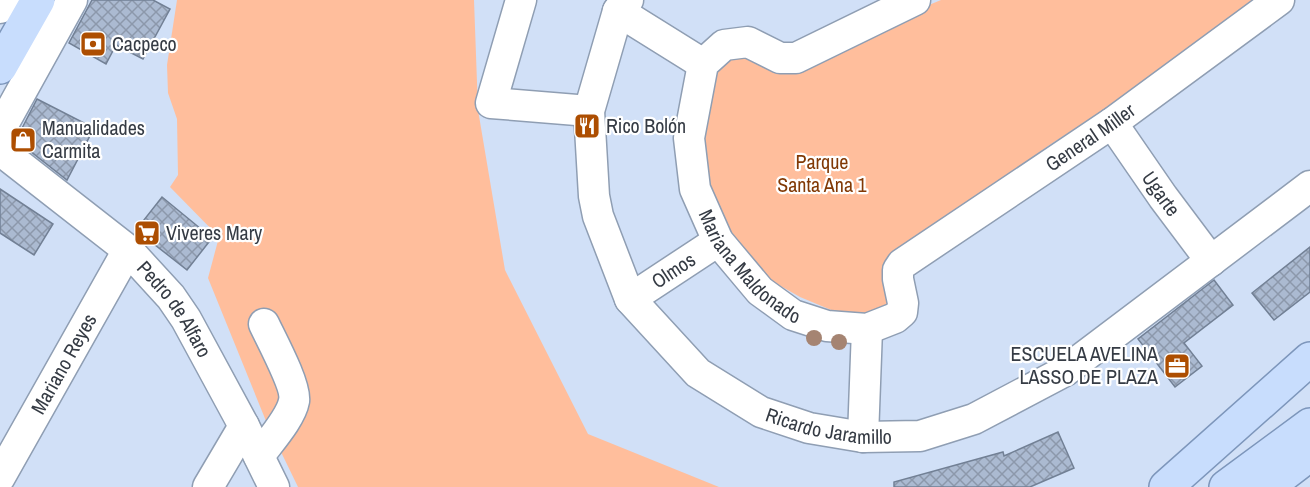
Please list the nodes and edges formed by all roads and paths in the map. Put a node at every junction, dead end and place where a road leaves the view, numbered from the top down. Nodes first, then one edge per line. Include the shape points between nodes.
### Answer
1 (5, 0) edge
2 (38, 0) edge
3 (72, 0) edge
4 (521, 0) edge
5 (915, 0) edge
6 (1279, 0) edge
7 (623, 6) edge
8 (0, 8) edge
9 (703, 64) junction
10 (0, 67) edge
11 (589, 111) junction
12 (1112, 123) junction
13 (0, 130) edge
14 (0, 150) edge
15 (1310, 186) edge
16 (718, 241) junction
17 (128, 250) junction
18 (1211, 261) junction
19 (898, 270) joint
20 (630, 299) junction
21 (264, 324) dead end
22 (867, 328) junction
23 (1310, 359) edge
24 (1310, 425) edge
25 (244, 426) junction
26 (863, 437) junction
27 (1310, 454) edge
28 (260, 456) junction
29 (0, 477) edge
30 (208, 487) edge
31 (274, 487) edge
32 (1166, 487) edge
33 (1226, 487) edge
34 (1267, 487) edge

1 - 8 street
2 - 10 main road
3 - 13 street
4 - 11 street via 491,103
5 - 9 street via 796,58 780,58 748,42 724,45
6 - 12 street, General Miller
7 - 9 street
7 - 11 street, Ricardo Jaramillo
9 - 16 street, Mariana Maldonado via 689,138 695,189
11 - 20 street, Ricardo Jaramillo via 596,206
12 - 18 street, Ugarte
12 - 19 street, General Miller
14 - 17 street, Pedro de Alfaro
15 - 18 street, Ricardo Jaramillo
16 - 20 street, Olmos
16 - 22 street, Mariana Maldonado via 760,291 793,315 827,326
17 - 25 street, Pedro de Alfaro via 171,297
17 - 29 street, Mariano Reyes
18 - 26 street, Ricardo Jaramillo via 1065,370 974,419 920,436
19 - 22 street, Mariana Maldonado via 902,312
20 - 26 street, Ricardo Jaramillo via 698,373 760,412 809,428
21 - 28 street via 295,399
22 - 26 street
23 - 32 main road
24 - 33 main road
25 - 28 street, Pedro de Alfaro
25 - 30 street
27 - 34 main road
28 - 31 street, Pedro de Alfaro

